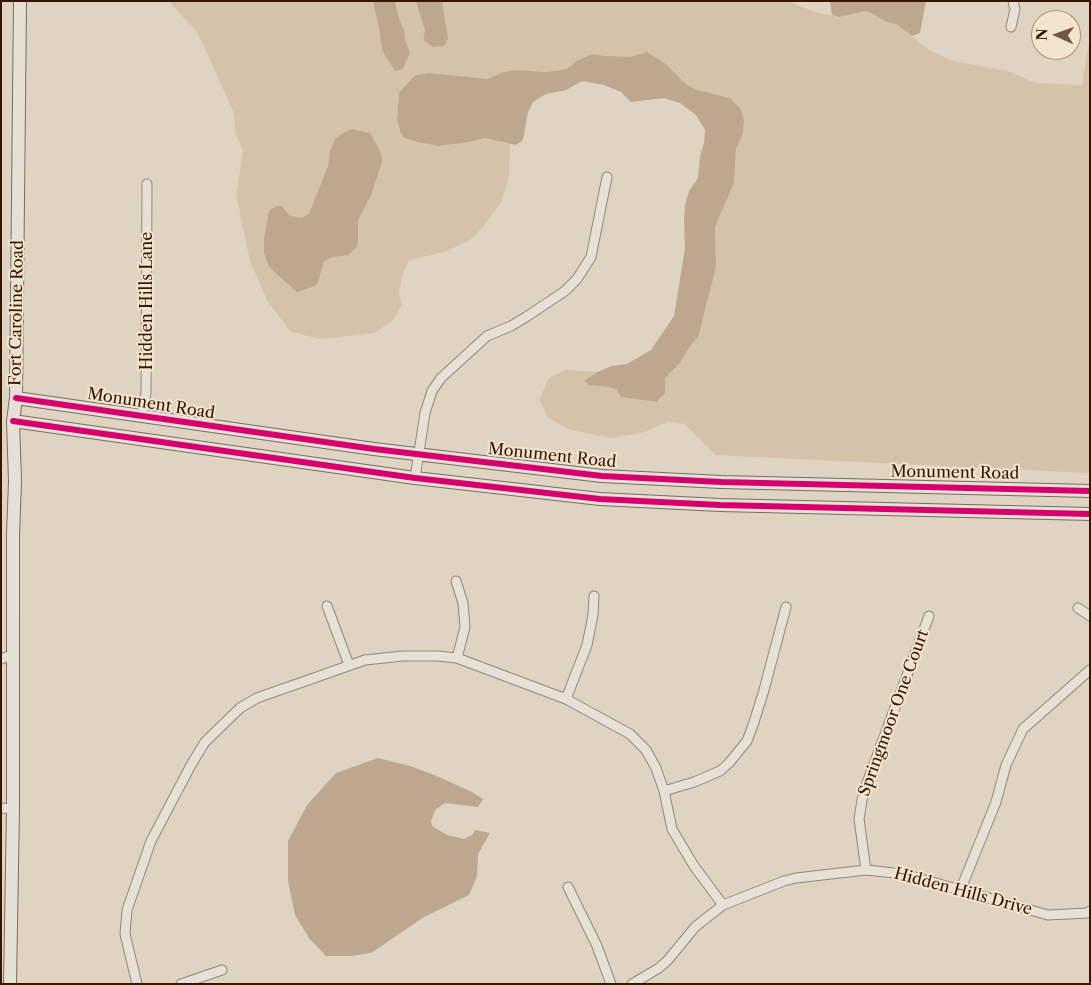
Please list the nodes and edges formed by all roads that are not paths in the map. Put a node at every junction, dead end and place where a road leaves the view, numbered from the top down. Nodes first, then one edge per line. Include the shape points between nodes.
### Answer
1 (20, 1) edge
2 (1013, 1) edge
3 (1011, 28) dead end
4 (607, 177) dead end
5 (147, 184) dead end
6 (16, 398) junction
7 (142, 417) junction
8 (13, 421) junction
9 (192, 424) junction
10 (267, 435) junction
11 (137, 438) junction
12 (188, 446) junction
13 (417, 455) junction
14 (263, 458) junction
15 (415, 478) junction
16 (1090, 491) edge
17 (1090, 514) edge
18 (456, 581) dead end
19 (594, 596) dead end
20 (327, 606) dead end
21 (786, 608) dead end
22 (1078, 608) dead end
23 (929, 616) dead end
24 (1090, 616) edge
25 (7, 657) edge
26 (457, 658) junction
27 (349, 665) junction
28 (1090, 670) edge
29 (566, 700) junction
30 (664, 791) junction
31 (7, 808) edge
32 (866, 870) junction
33 (568, 887) dead end
34 (960, 891) junction
35 (723, 905) junction
36 (1089, 913) edge
37 (222, 970) dead end
38 (10, 984) edge
39 (137, 984) edge
40 (181, 984) edge
41 (610, 984) edge
42 (632, 984) edge

1 - 6 street, Fort Caroline Road
2 - 3 street via 1015,9
4 - 13 street via 594,246 585,268 557,296 511,326 487,336 441,378 426,405
5 - 7 street, Hidden Hills Lane via 146,392
6 - 7 street, Monument Road
6 - 8 street, Fort Caroline Road
7 - 9 street, Monument Road
7 - 11 street
8 - 11 street
8 - 25 street, Fort Caroline Road via 16,481
9 - 10 street, Monument Road
9 - 12 street
10 - 13 street, Monument Road
10 - 14 street
11 - 12 street
12 - 14 street
13 - 15 street
13 - 16 street, Monument Road via 602,476 668,480
14 - 15 street
15 - 17 street via 667,503
18 - 26 street via 463,603 465,627
19 - 29 street via 588,645
20 - 27 street
21 - 30 street via 764,690 746,741 720,771
22 - 24 street
23 - 32 street, Springmoor One Court via 862,800 859,819
25 - 31 street, Fort Caroline Road
26 - 27 street via 403,656
26 - 29 street
27 - 39 street via 257,698 240,708 205,742 151,841 127,910 125,934
28 - 34 street via 1022,729
29 - 30 street via 630,734 646,750
30 - 35 street via 672,829
31 - 38 street, Fort Caroline Road
32 - 34 street, Hidden Hills Drive via 904,874
32 - 35 street, Hidden Hills Drive via 784,881
33 - 41 street via 597,946
34 - 36 street, Hidden Hills Drive via 1048,915
35 - 42 street, Hidden Hills Drive via 695,927 659,968
37 - 40 street

